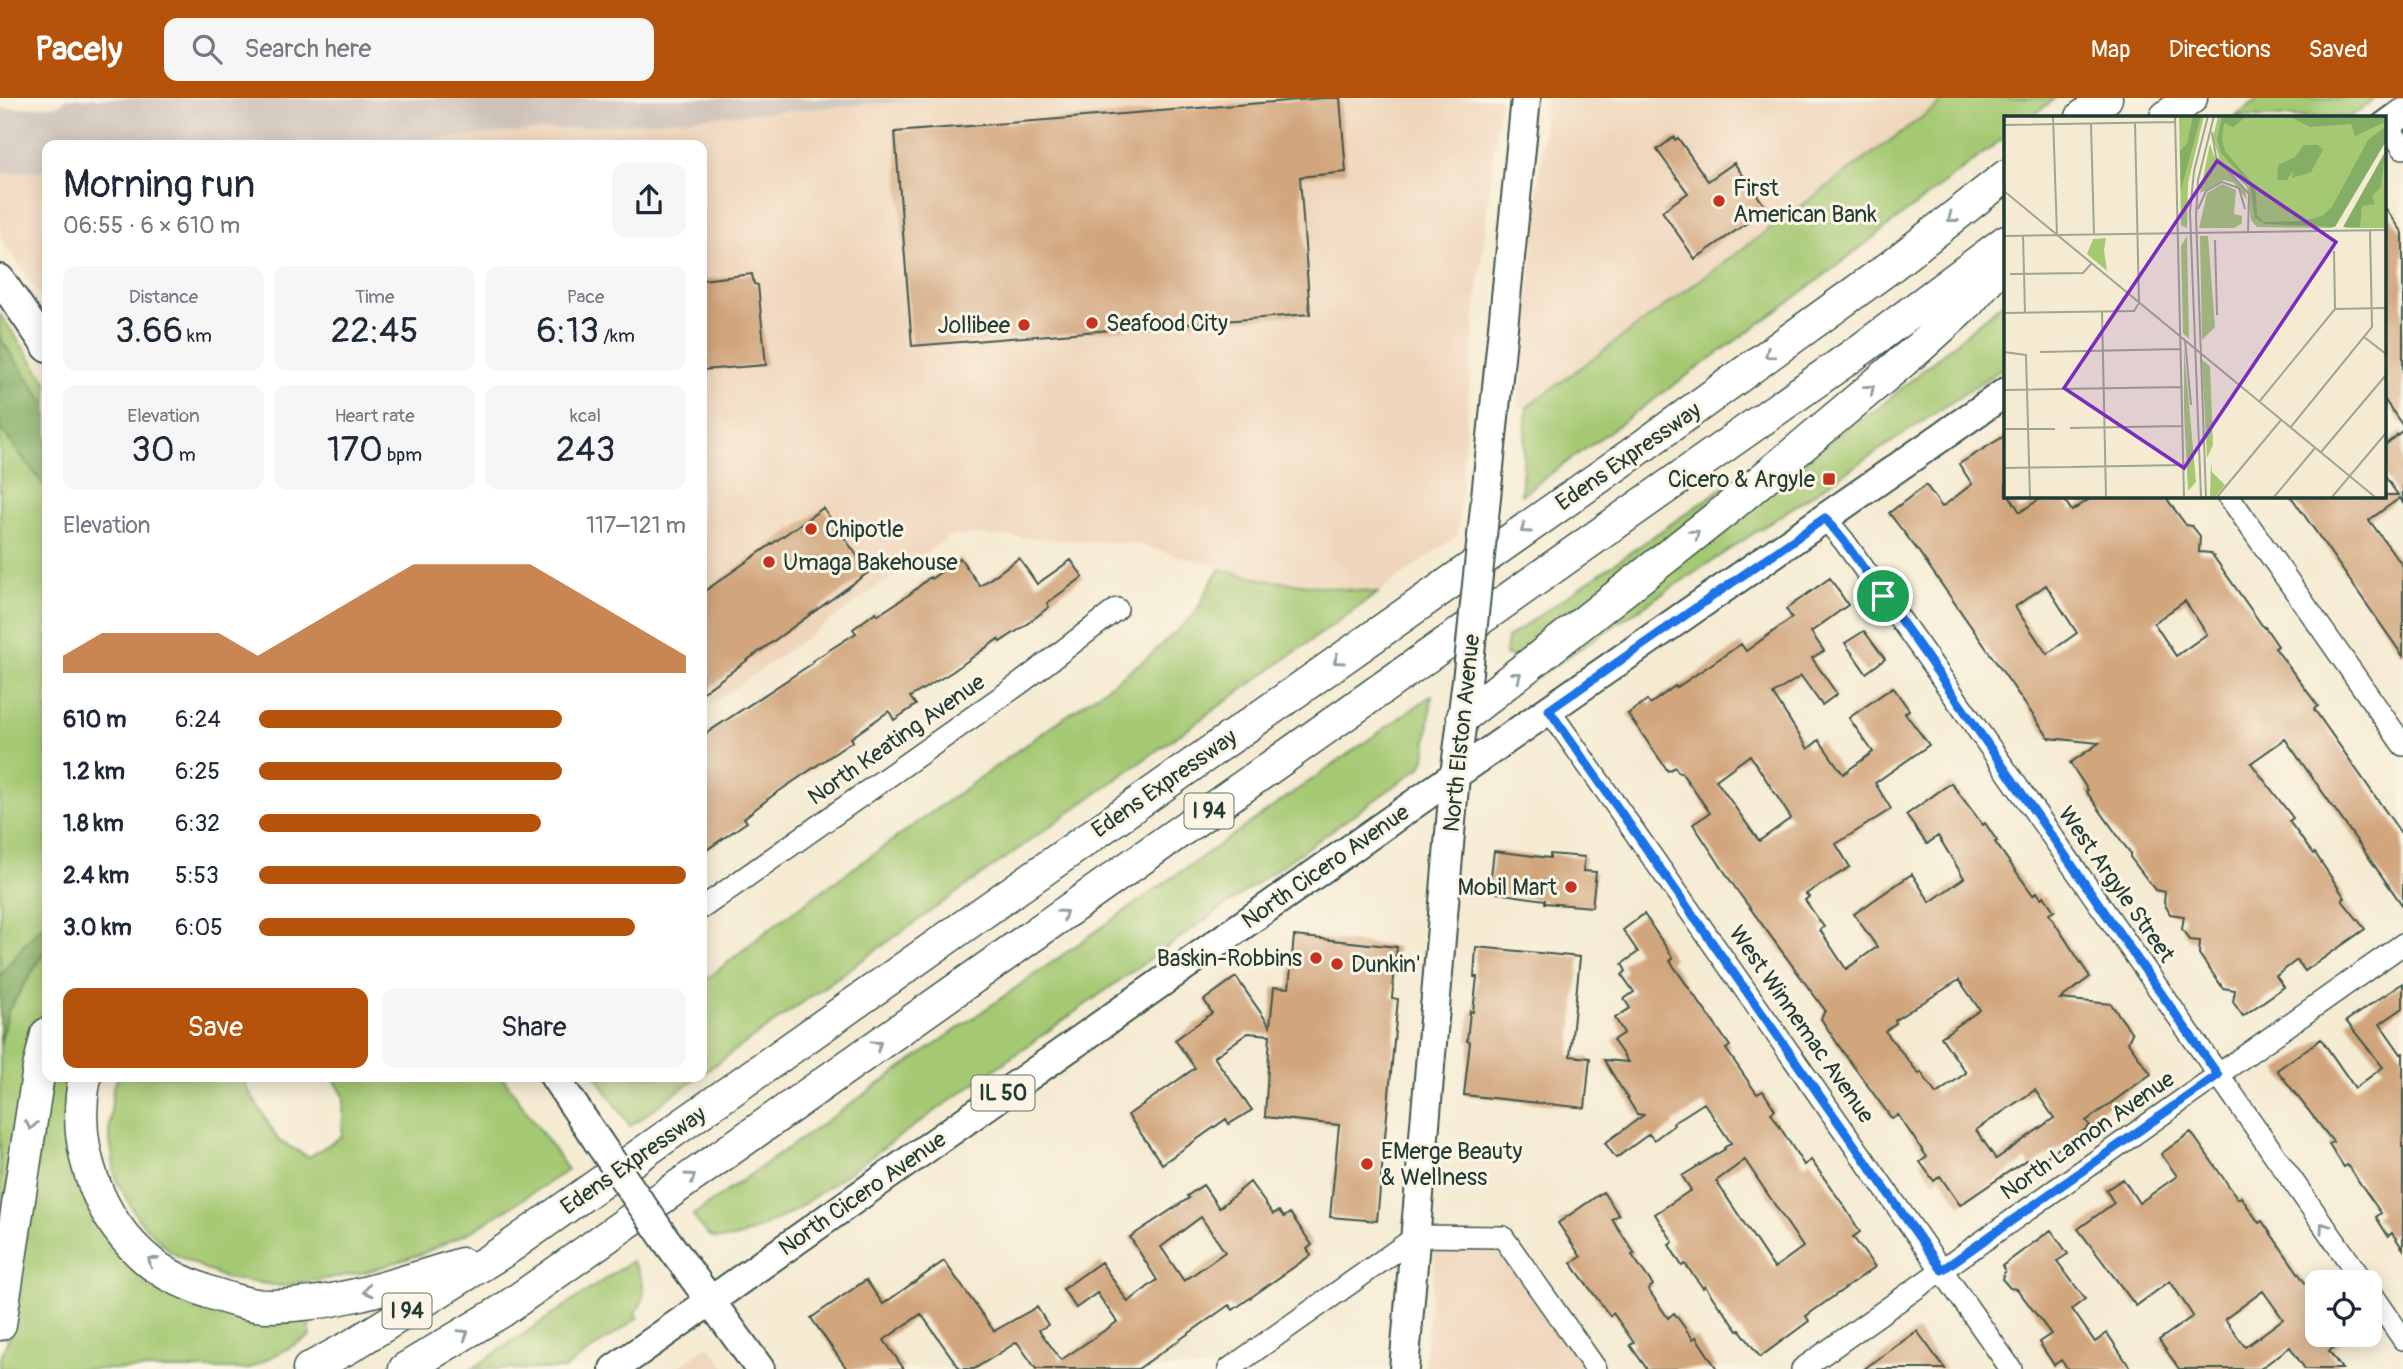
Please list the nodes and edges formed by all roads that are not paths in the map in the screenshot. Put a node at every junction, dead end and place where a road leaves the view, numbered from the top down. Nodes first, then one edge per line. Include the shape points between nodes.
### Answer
1 (1526, 98) edge
2 (2106, 98) edge
3 (2191, 98) edge
4 (2083, 116) edge
5 (2167, 116) edge
6 (2391, 122) edge
7 (2403, 148) edge
8 (2004, 178) edge
9 (2004, 243) edge
10 (2004, 261) edge
11 (0, 279) edge
12 (42, 340) edge
13 (2004, 393) edge
14 (2229, 497) edge
15 (1825, 518) junction
16 (1117, 609) dead end
17 (1549, 710) junction
18 (1463, 717) junction
19 (2403, 745) edge
20 (1455, 775) junction
21 (707, 904) edge
22 (2403, 944) edge
23 (42, 1055) edge
24 (2218, 1075) junction
25 (84, 1082) edge
26 (558, 1082) edge
27 (1417, 1236) junction
28 (504, 1251) junction
29 (1942, 1270) junction
30 (2355, 1270) edge
31 (710, 1300) junction
32 (2382, 1308) edge
33 (0, 1324) edge
34 (2403, 1339) edge
35 (309, 1369) edge
36 (405, 1369) edge
37 (614, 1369) edge
38 (760, 1369) edge
39 (1228, 1369) edge
40 (1404, 1369) edge
41 (1596, 1369) edge
42 (1802, 1369) edge
43 (2011, 1369) edge

1 - 18 main road, North Elston Avenue, bridge
2 - 4 highway
3 - 5 highway
6 - 7 street
8 -> 28 highway, Edens Expressway / I 94 via 1890,267 1632,454
36 -> 9 highway, Edens Expressway / I 94 via 502,1311 1864,348
18 -> 10 highway via 1726,510 1968,303
11 - 12 main road
13 - 15 main road, North Cicero Avenue / IL 50
14 - 19 street
15 - 17 main road, North Cicero Avenue / IL 50
15 - 24 street, West Argyle Street
16 - 21 street, North Keating Avenue via 1022,682
17 - 20 main road, North Cicero Avenue / IL 50
17 - 29 street, West Winnemac Avenue
18 - 20 main road, North Elston Avenue
20 - 27 main road, North Elston Avenue
20 - 31 main road, North Cicero Avenue / IL 50
22 - 24 street, North Lamon Avenue
23 -> 33 highway
24 - 29 street, North Lamon Avenue
30 -> 24 street, West Argyle Street
28 -> 25 highway via 320,1302 268,1306 187,1284 151,1263 122,1233 98,1195 85,1156 80,1113
26 - 31 main road, bridge
27 - 39 street
27 - 40 main road, North Elston Avenue
27 - 41 street via 1503,1237
28 - 35 highway, Edens Expressway / I 94
29 - 42 street, North Lamon Avenue
29 - 43 street, West Winnemac Avenue
31 - 37 main road, North Cicero Avenue / IL 50
31 - 38 main road
32 - 34 street

